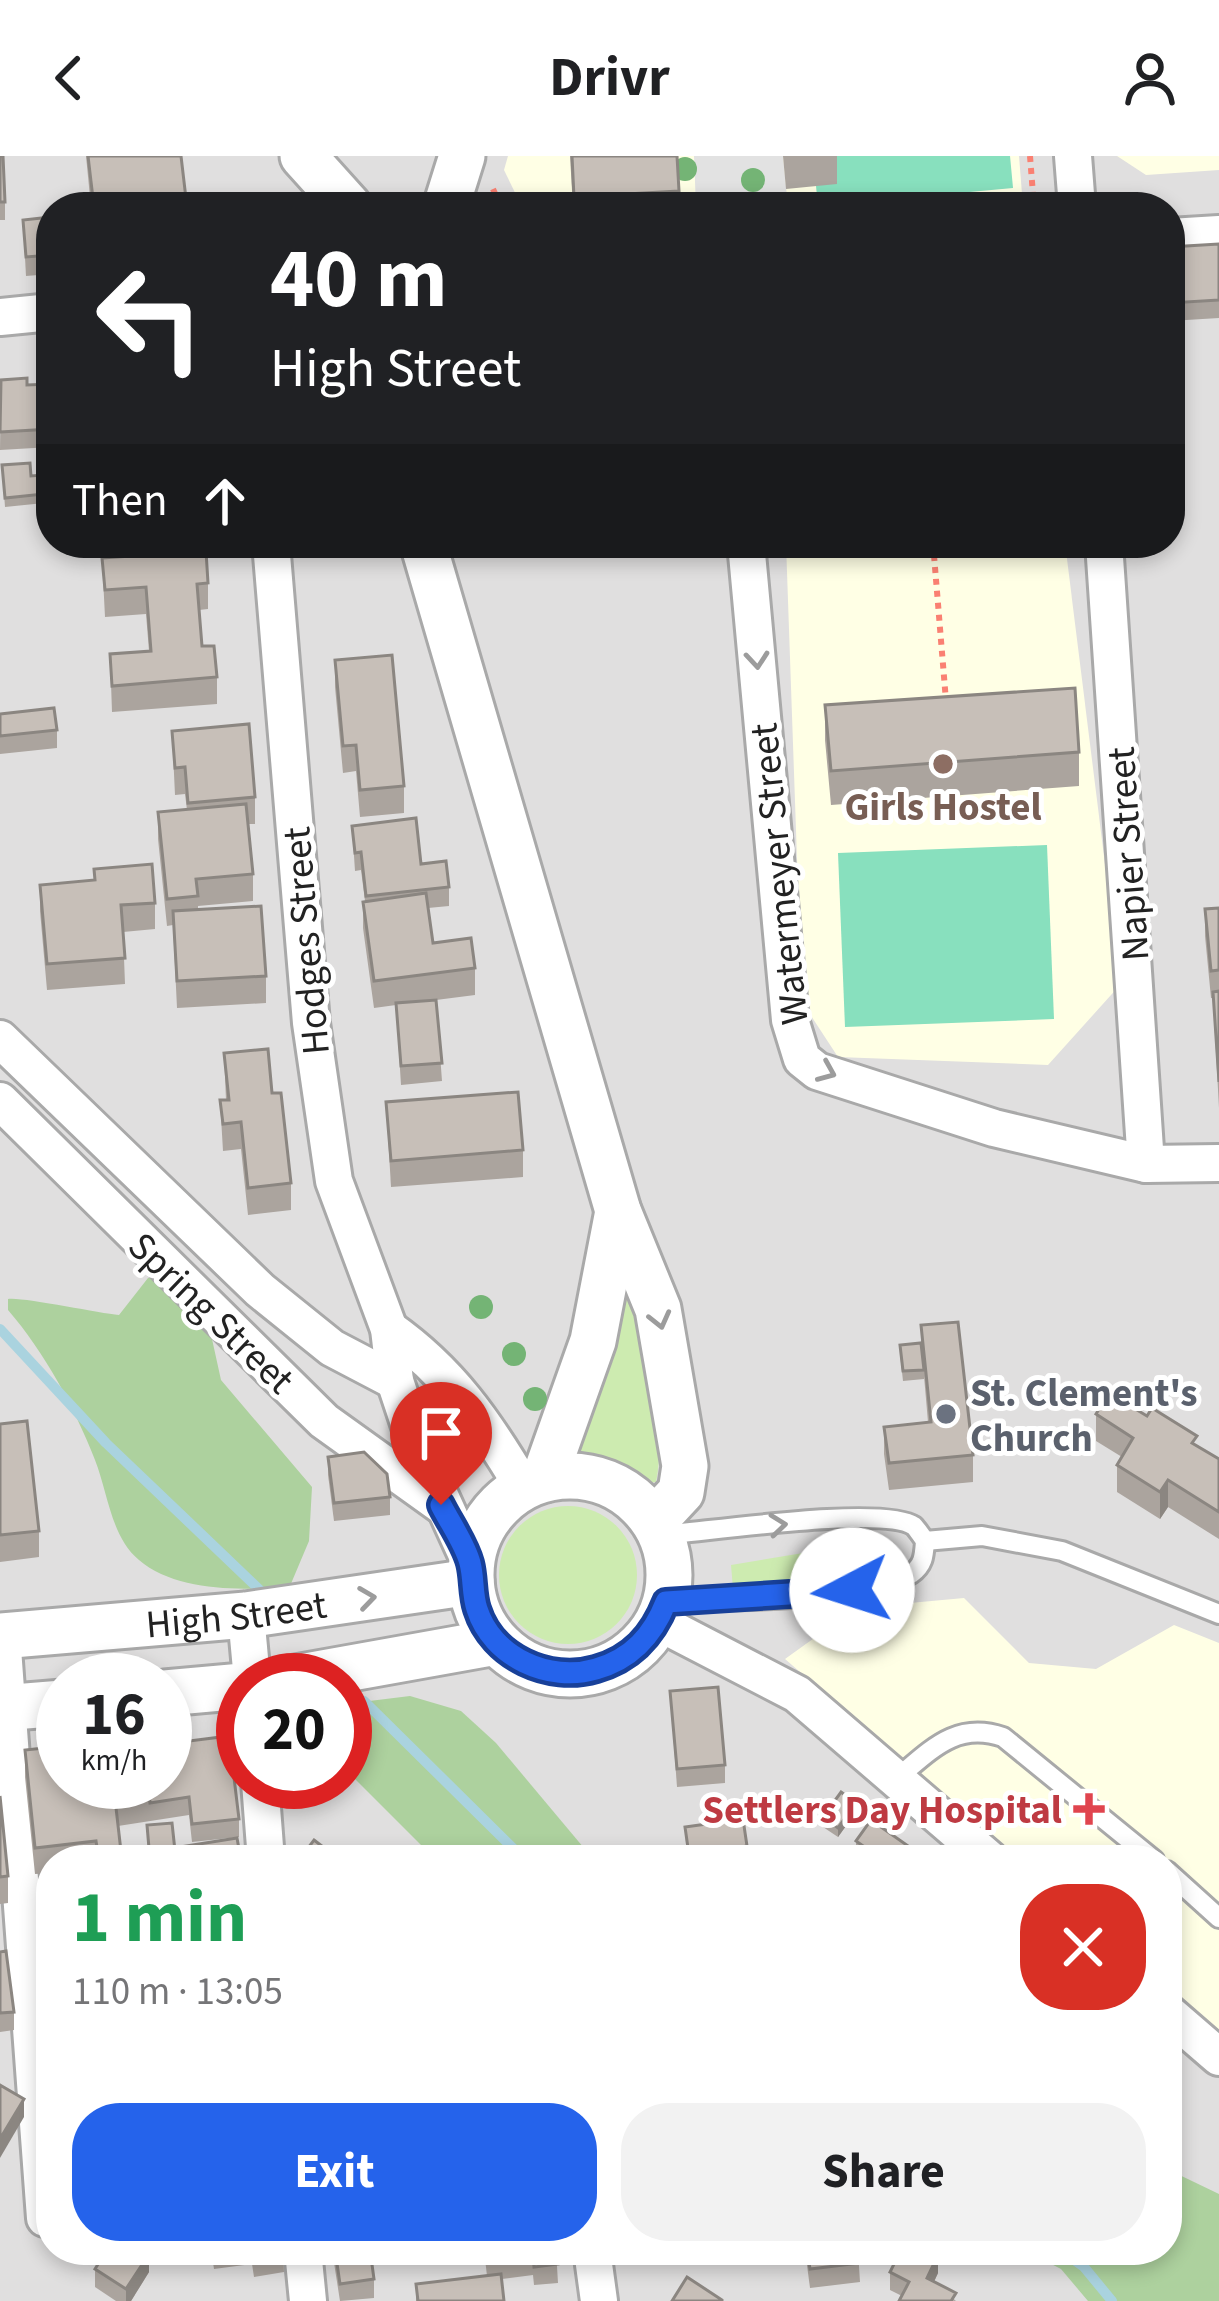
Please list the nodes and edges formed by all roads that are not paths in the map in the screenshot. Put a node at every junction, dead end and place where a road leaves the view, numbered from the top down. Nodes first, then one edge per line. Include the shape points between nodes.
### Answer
1 (303, 156) edge
2 (462, 156) edge
3 (1073, 156) edge
4 (335, 192) edge
5 (451, 192) edge
6 (1076, 192) edge
7 (1219, 234) edge
8 (1185, 236) edge
9 (36, 313) edge
10 (0, 316) edge
11 (272, 558) edge
12 (427, 558) edge
13 (747, 558) edge
14 (1105, 558) edge
15 (0, 1039) edge
16 (0, 1101) edge
17 (1219, 1162) edge
18 (1146, 1164) junction
19 (618, 1211) junction
20 (389, 1329) junction
21 (395, 1381) junction
22 (533, 1483) junction
23 (441, 1505) junction
24 (657, 1528) junction
25 (925, 1541) junction
26 (471, 1573) junction
27 (662, 1612) junction
28 (1219, 1614) edge
29 (246, 1616) junction
30 (1, 1635) edge
31 (496, 1642) junction
32 (249, 1653) edge
33 (372, 1664) edge
34 (36, 1705) edge
35 (5, 1708) edge
36 (896, 1779) junction
37 (262, 1809) edge
38 (265, 1845) edge
39 (973, 1845) edge
40 (1136, 1845) edge
41 (1182, 1885) edge
42 (1219, 1918) edge
43 (1182, 2025) edge
44 (1219, 2057) edge
45 (36, 2103) edge
46 (304, 2265) edge
47 (594, 2265) edge
48 (308, 2301) edge
49 (599, 2301) edge

1 - 4 street
2 - 5 street
3 - 6 street
7 - 8 street
9 - 10 street
11 - 20 street, Hodges Street via 322,1106 350,1237
12 - 19 street
13 -> 18 street, Watermeyer Street via 790,1020 802,1059 817,1071 994,1128
14 - 18 street, Napier Street
15 - 21 street, Spring Street via 260,1290 332,1348
16 - 23 street, Spring Street via 324,1421
17 - 18 street
19 - 22 street via 593,1341
19 -> 24 street via 658,1309 685,1466 681,1492
20 - 21 street, Hodges Street
20 - 22 street, Hodges Street via 430,1358
21 - 23 street, Hodges Street
22 - 24 street via 575,1476 605,1482
22 - 26 street via 497,1507 479,1533
23 - 26 street, Hodges Street
24 -> 25 lane via 857,1519 900,1522
24 - 27 street via 668,1557
25 - 27 lane via 924,1560 911,1574 876,1587
25 - 28 lane via 982,1536 1062,1551
29 -> 26 street, High Street
26 - 31 street via 478,1614
27 - 31 street via 639,1647 583,1673 521,1662
27 - 36 street via 797,1694
29 - 30 street, High Street
29 - 32 street
30 - 35 street
31 - 33 street, High Street
34 - 35 street
35 - 45 street
36 - 39 street
36 - 40 lane via 959,1731 979,1729 1004,1737
37 - 38 street
41 - 42 lane
43 - 44 street
46 - 48 street
47 - 49 street

